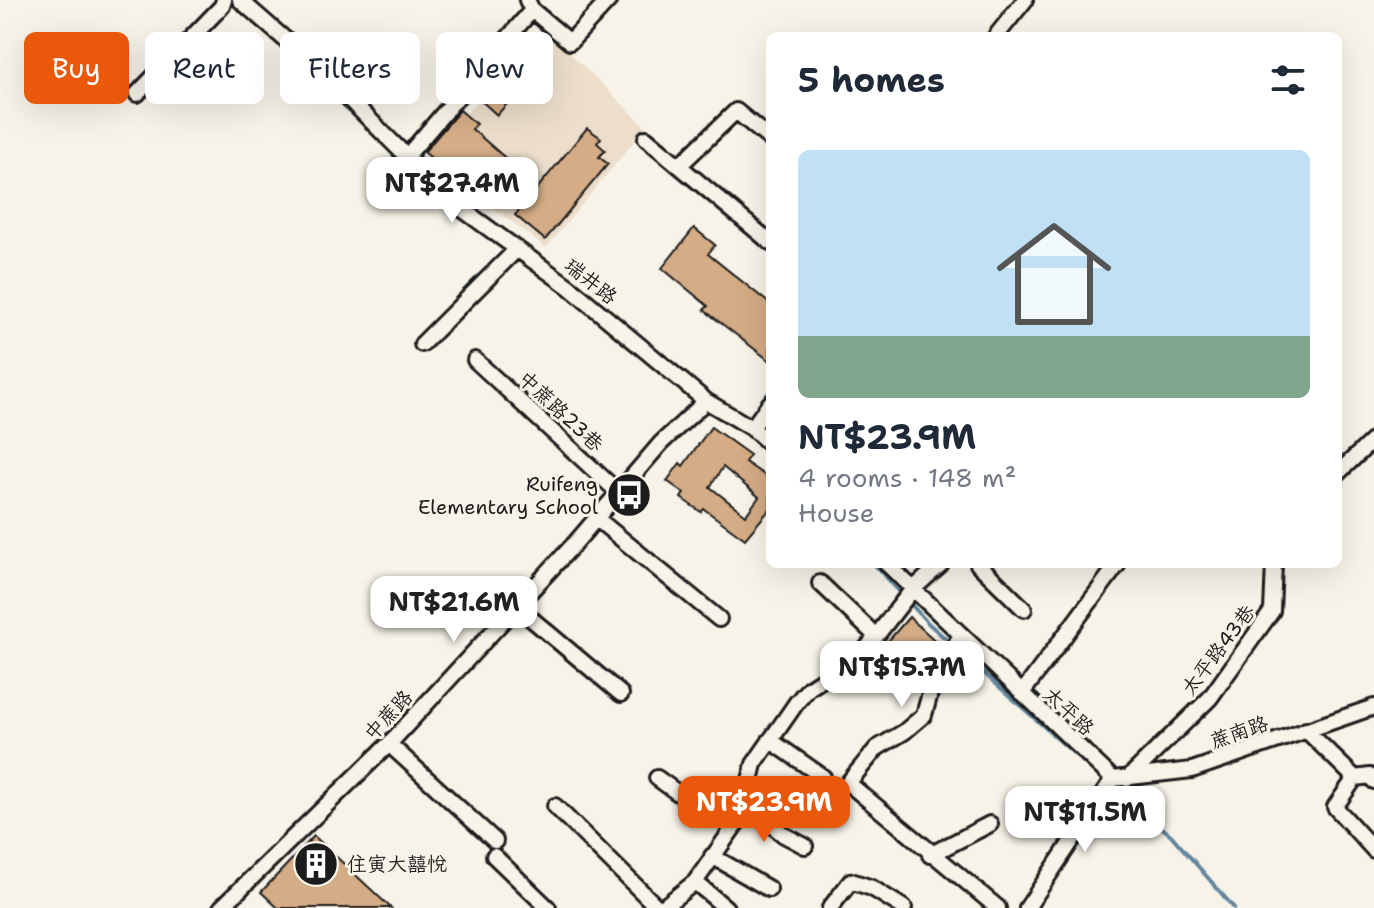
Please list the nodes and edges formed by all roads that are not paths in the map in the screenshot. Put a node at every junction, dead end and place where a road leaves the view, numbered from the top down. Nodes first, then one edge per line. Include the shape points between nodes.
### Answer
1 (224, 0) edge
2 (240, 0) edge
3 (609, 0) edge
4 (1025, 0) edge
5 (529, 5) edge
6 (999, 32) edge
7 (137, 94) dead end
8 (766, 136) edge
9 (646, 138) dead end
10 (407, 156) junction
11 (679, 166) junction
12 (766, 239) edge
13 (515, 251) junction
14 (422, 344) dead end
15 (475, 360) dead end
16 (706, 401) junction
17 (766, 409) edge
18 (752, 428) junction
19 (1374, 439) edge
20 (766, 440) edge
21 (1342, 469) edge
22 (619, 493) junction
23 (596, 518) junction
24 (891, 568) edge
25 (937, 568) edge
26 (982, 568) edge
27 (1115, 568) edge
28 (1274, 568) edge
29 (820, 583) dead end
30 (912, 590) junction
31 (516, 606) junction
32 (1024, 609) dead end
33 (719, 619) dead end
34 (961, 635) junction
35 (876, 636) junction
36 (1022, 693) junction
37 (621, 694) dead end
38 (1374, 707) edge
39 (1306, 730) junction
40 (770, 740) junction
41 (389, 744) junction
42 (823, 777) dead end
43 (657, 778) dead end
44 (1355, 778) junction
45 (1120, 779) junction
46 (1374, 781) edge
47 (555, 806) dead end
48 (744, 811) junction
49 (990, 824) dead end
50 (805, 846) dead end
51 (1374, 850) edge
52 (930, 855) junction
53 (712, 856) junction
54 (695, 882) junction
55 (769, 889) dead end
56 (221, 908) edge
57 (548, 908) edge
58 (660, 908) edge
59 (726, 908) edge
60 (830, 908) edge
61 (904, 908) edge
62 (998, 908) edge
63 (1027, 908) edge

1 - 7 street
2 - 10 street, 瑞井路
3 - 5 street via 570,42
4 - 6 street
5 - 10 street
8 - 11 street via 736,111
9 - 11 street
10 - 13 street, 瑞井路 via 451,201
11 - 12 street
13 - 14 street
13 - 16 street, 瑞井路 via 568,286
15 - 22 street, 中蔗路23巷
16 - 18 street
16 - 22 street, 中蔗路
17 - 18 street
18 - 20 street
19 - 21 street
22 - 23 street, 中蔗路
23 - 31 street, 中蔗路
23 - 33 street
24 - 30 street, 太平路
25 - 30 street
26 - 32 street
27 - 36 street
28 - 45 street, 太平路43巷 via 1272,611 1210,698
29 - 35 street
30 - 34 street, 太平路
30 - 35 street
31 - 37 street
31 - 41 street, 中蔗路
34 - 36 street, 太平路
34 - 52 street via 932,686 924,715 877,748 848,783
35 - 40 street via 863,653 809,688
36 - 45 street, 太平路
38 - 39 street, 蔗南路
39 - 44 street
39 - 45 street, 蔗南路 via 1192,770
40 - 42 street
40 - 48 street via 754,764
41 - 56 street, 中蔗路
41 - 57 street
43 - 48 street via 700,809
44 - 46 street via 1370,776
44 - 51 street via 1335,807
45 - 63 street
47 - 58 street
48 - 50 street
48 - 53 street
49 - 52 street
52 - 62 street
53 - 54 street
53 - 55 street
54 - 58 street
54 - 59 street
60 - 61 street via 851,881

